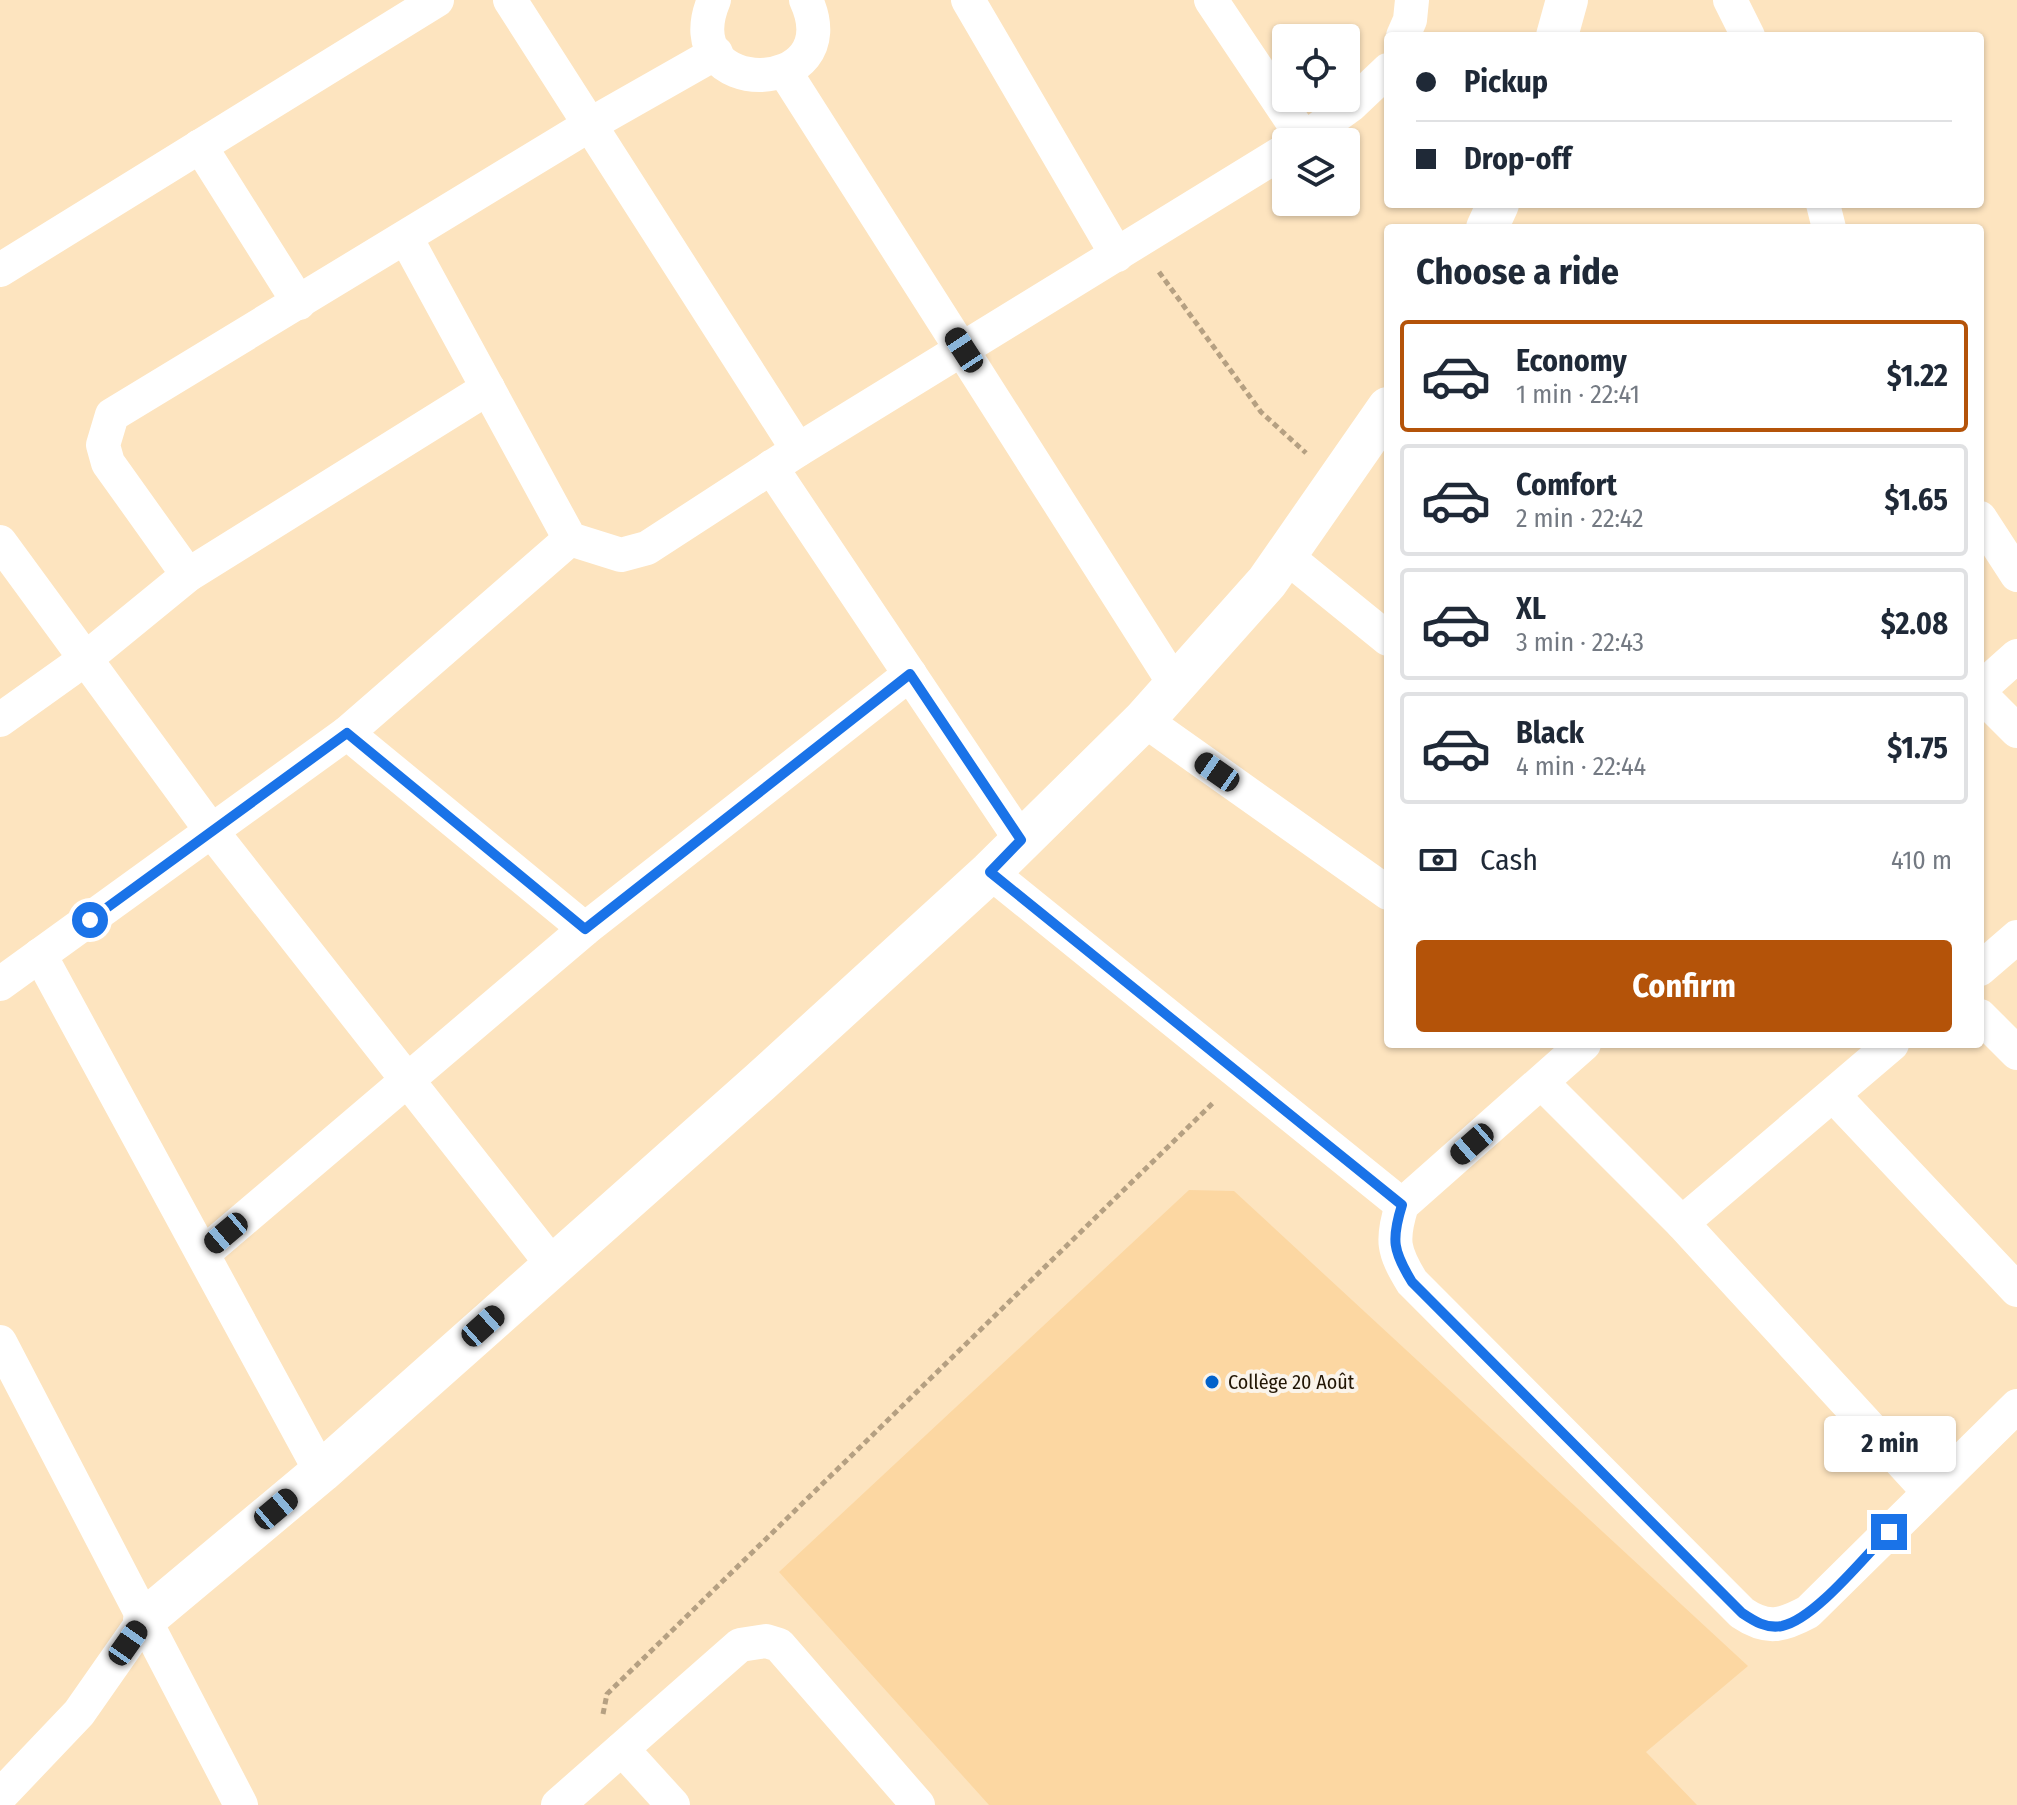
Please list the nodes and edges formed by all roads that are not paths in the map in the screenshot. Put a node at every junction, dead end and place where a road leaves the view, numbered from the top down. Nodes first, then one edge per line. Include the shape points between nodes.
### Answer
1 (437, 0) edge
2 (510, 0) edge
3 (714, 0) edge
4 (806, 0) edge
5 (968, 0) edge
6 (1211, 0) edge
7 (1412, 0) edge
8 (1567, 0) edge
9 (1730, 0) edge
10 (1405, 32) edge
11 (1558, 32) edge
12 (1746, 32) edge
13 (716, 53) junction
14 (785, 72) junction
15 (1384, 74) edge
16 (591, 124) junction
17 (1287, 128) edge
18 (1319, 128) edge
19 (200, 146) junction
20 (1272, 159) edge
21 (406, 238) junction
22 (1127, 248) junction
23 (0, 270) edge
24 (299, 303) junction
25 (964, 350) junction
26 (488, 388) junction
27 (1384, 414) edge
28 (784, 458) junction
29 (1984, 524) edge
30 (570, 539) junction
31 (0, 542) edge
32 (1287, 557) junction
33 (188, 575) junction
34 (2017, 575) edge
35 (1384, 636) edge
36 (2017, 656) edge
37 (84, 660) junction
38 (910, 674) junction
39 (1176, 686) junction
40 (1984, 687) edge
41 (1984, 695) edge
42 (0, 720) edge
43 (1144, 720) junction
44 (2017, 731) edge
45 (347, 733) junction
46 (213, 833) junction
47 (1021, 840) junction
48 (990, 872) junction
49 (1384, 890) edge
50 (585, 929) junction
51 (2017, 937) edge
52 (40, 955) junction
53 (1984, 966) edge
54 (0, 984) edge
55 (1984, 1020) edge
56 (1580, 1048) edge
57 (1887, 1048) edge
58 (2017, 1053) edge
59 (409, 1078) junction
60 (1542, 1083) junction
61 (1833, 1095) junction
62 (1402, 1205) junction
63 (1682, 1223) junction
64 (204, 1253) junction
65 (552, 1264) junction
66 (2017, 1290) edge
67 (0, 1342) edge
68 (2017, 1406) edge
69 (321, 1472) junction
70 (1929, 1492) junction
71 (144, 1620) junction
72 (622, 1749) junction
73 (0, 1796) edge
74 (241, 1805) edge
75 (558, 1805) edge
76 (673, 1805) edge
77 (918, 1805) edge

1 - 19 street
2 - 16 street
3 - 13 street via 707,15
4 - 14 street via 813,36 803,57
5 - 22 street
6 - 17 street
7 - 10 street
8 - 11 street
9 - 12 street
13 - 14 street via 747,76
13 - 16 street
14 - 25 street
15 - 18 street
16 - 21 street
16 - 28 street
19 - 23 street
19 - 24 street
20 - 22 street
21 - 24 street
21 - 26 street
22 - 25 street
24 - 33 street via 112,415 106,428 108,463
25 - 28 street
25 - 39 street
26 - 30 street
26 - 33 street
27 - 32 street
28 - 30 street via 647,548 621,555
28 - 38 street
29 - 34 street
30 - 45 street
31 - 37 street
32 - 35 street
32 - 39 street
33 - 37 street
36 - 40 street
37 - 42 street
37 - 46 street
38 - 47 street
38 - 50 street
39 - 43 street
41 - 44 street
43 - 47 street
43 - 49 street
45 - 46 street
45 - 50 street
46 - 52 street
46 - 59 street
47 - 48 street
48 - 62 street
48 - 65 street
50 - 59 street
51 - 53 street
52 - 54 street
52 - 64 street
55 - 58 street
56 - 60 street
57 - 61 street
59 - 64 street
59 - 65 street
60 - 62 street
60 - 63 street
61 - 63 street
61 - 66 street
62 - 70 street via 1393,1234 1398,1259 1412,1282 1742,1613 1760,1625 1782,1626 1808,1612
63 - 70 street
64 - 69 street
65 - 69 street
67 - 71 street
68 - 70 street
69 - 71 street
71 - 73 street via 79,1713
71 - 74 street
72 - 75 street
72 - 76 street
72 - 77 street via 740,1645 766,1641 779,1645

